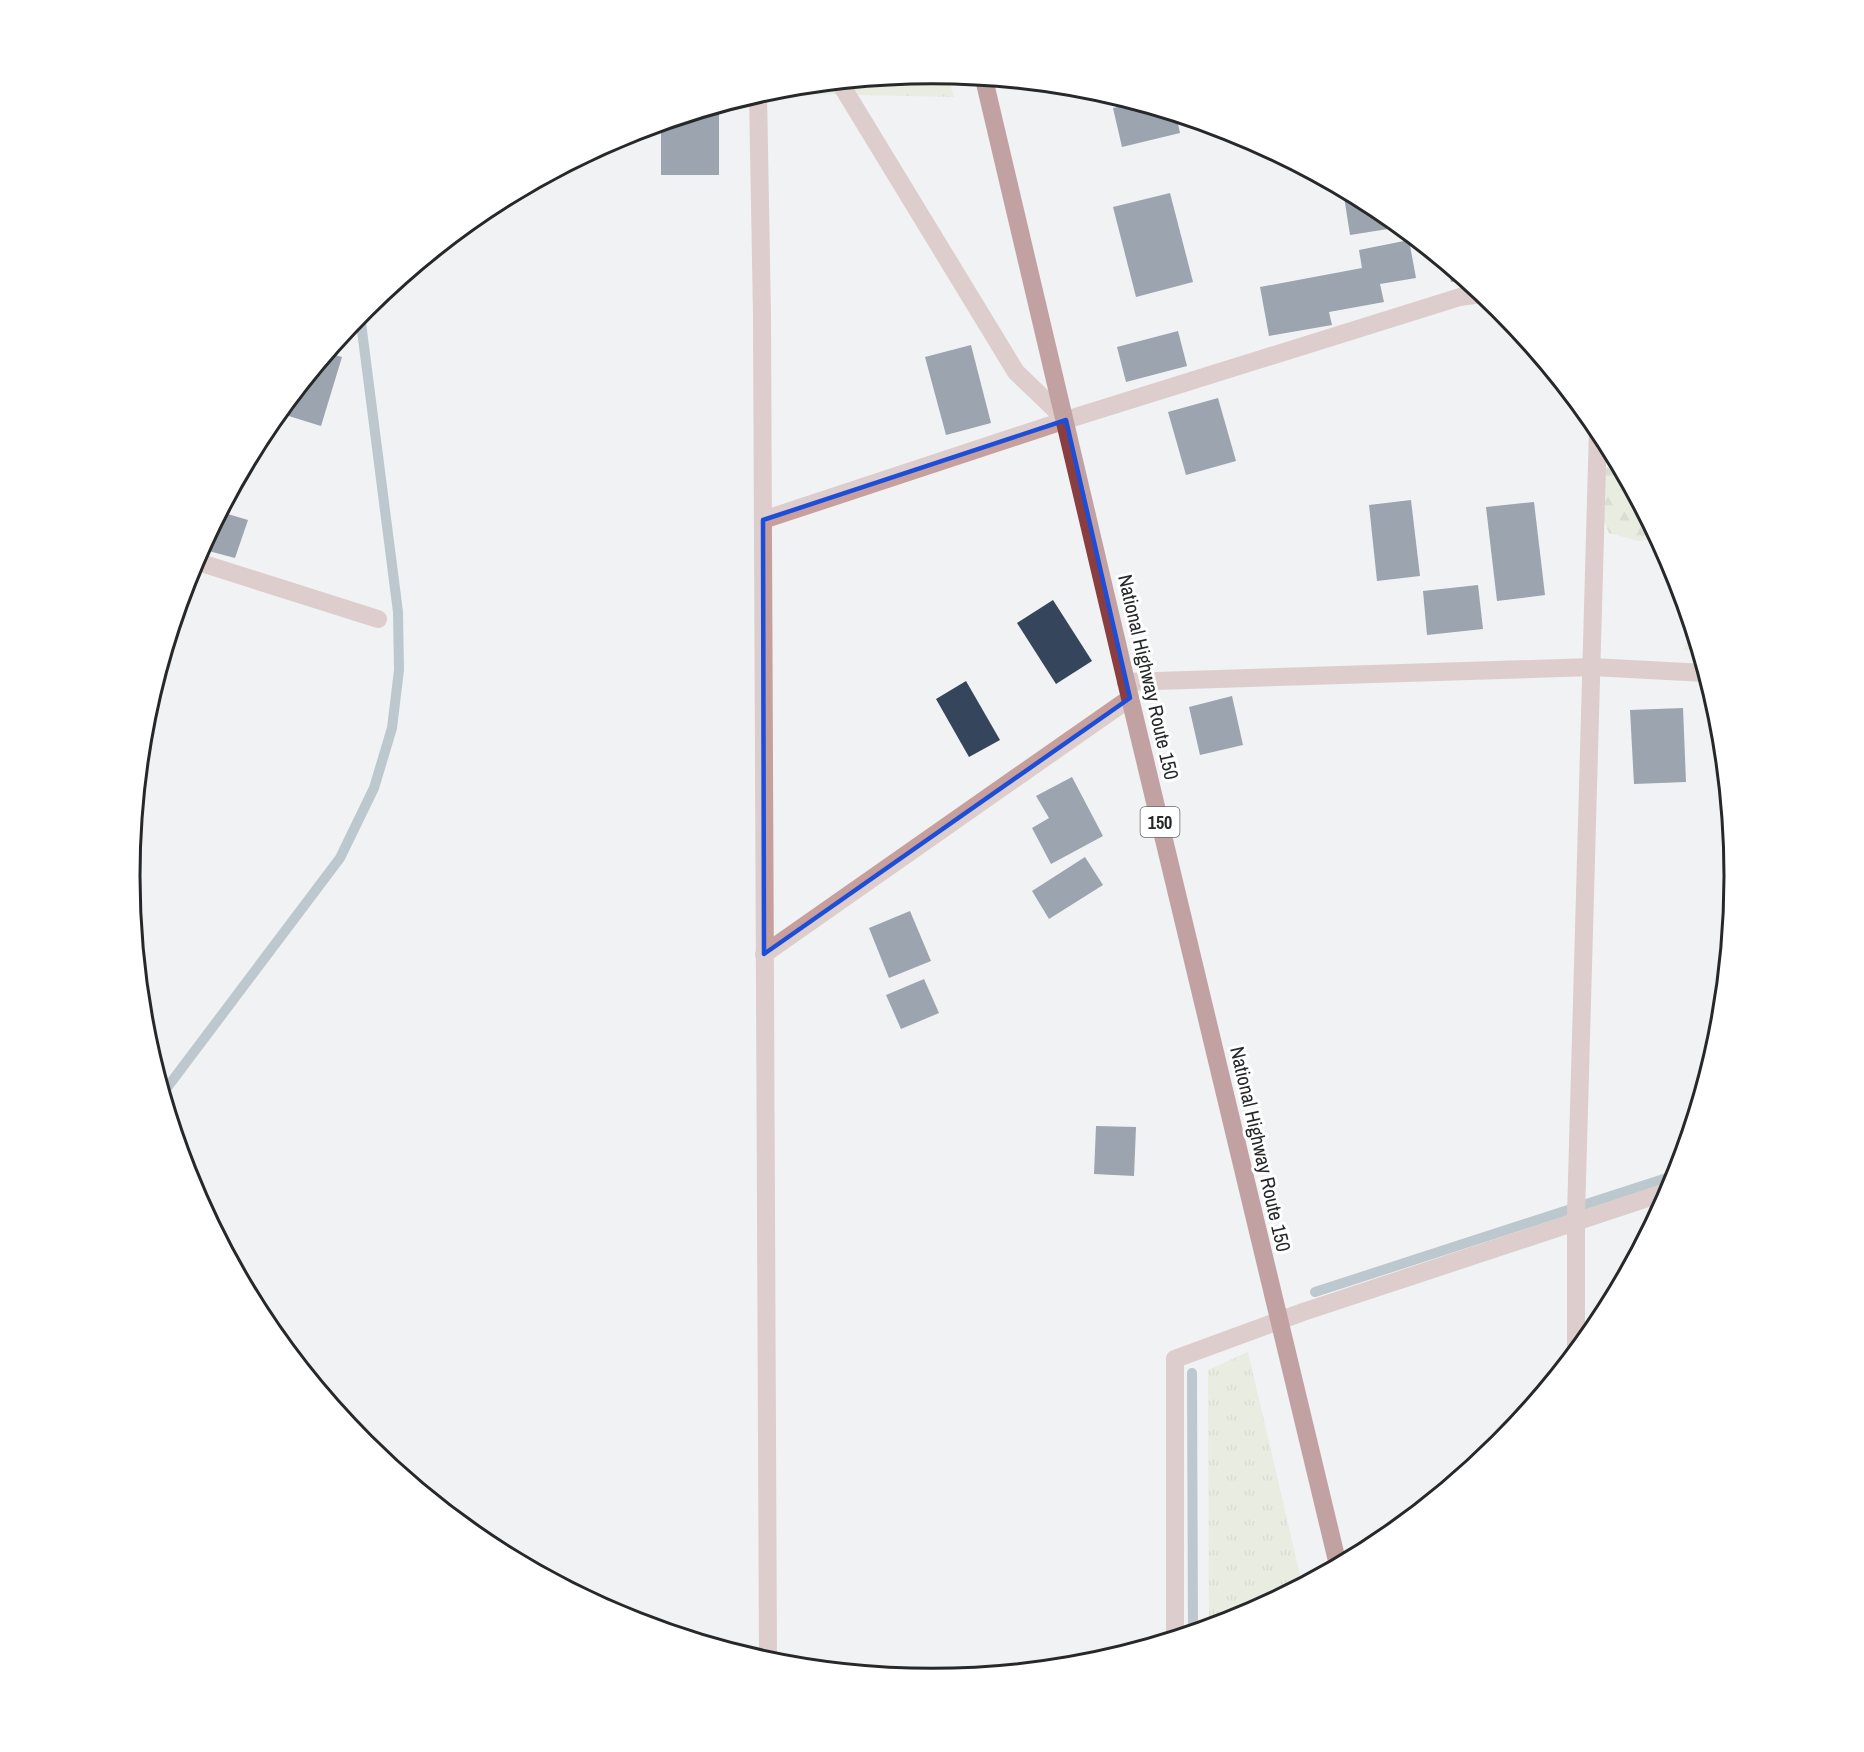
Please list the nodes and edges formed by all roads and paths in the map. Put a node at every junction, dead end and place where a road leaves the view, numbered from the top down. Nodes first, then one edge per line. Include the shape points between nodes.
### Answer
1 (986, 86) edge
2 (845, 89) edge
3 (758, 104) edge
4 (1470, 296) edge
5 (1065, 420) junction
6 (1598, 447) edge
7 (763, 520) junction
8 (204, 564) edge
9 (378, 619) dead end
10 (1592, 667) junction
11 (1697, 673) edge
12 (1128, 690) junction
13 (764, 954) junction
14 (1657, 1195) edge
15 (1576, 1219) junction
16 (1279, 1320) junction
17 (1576, 1336) edge
18 (1336, 1557) edge
19 (1175, 1630) edge
20 (768, 1651) edge

1 - 5 highway, National Highway Route 150 / 150
2 - 5 street via 1016,372
3 - 7 street
4 - 5 street
5 - 7 street
5 - 12 highway, National Highway Route 150 / 150
6 - 10 street
7 - 13 street
8 - 9 street
10 - 11 street
10 - 12 street
10 - 15 street
12 - 13 street
12 - 16 highway, National Highway Route 150 / 150
13 - 20 street
14 - 15 street
15 - 16 street
15 - 17 street
16 - 18 highway, National Highway Route 150 / 150
16 - 19 street via 1175,1359

